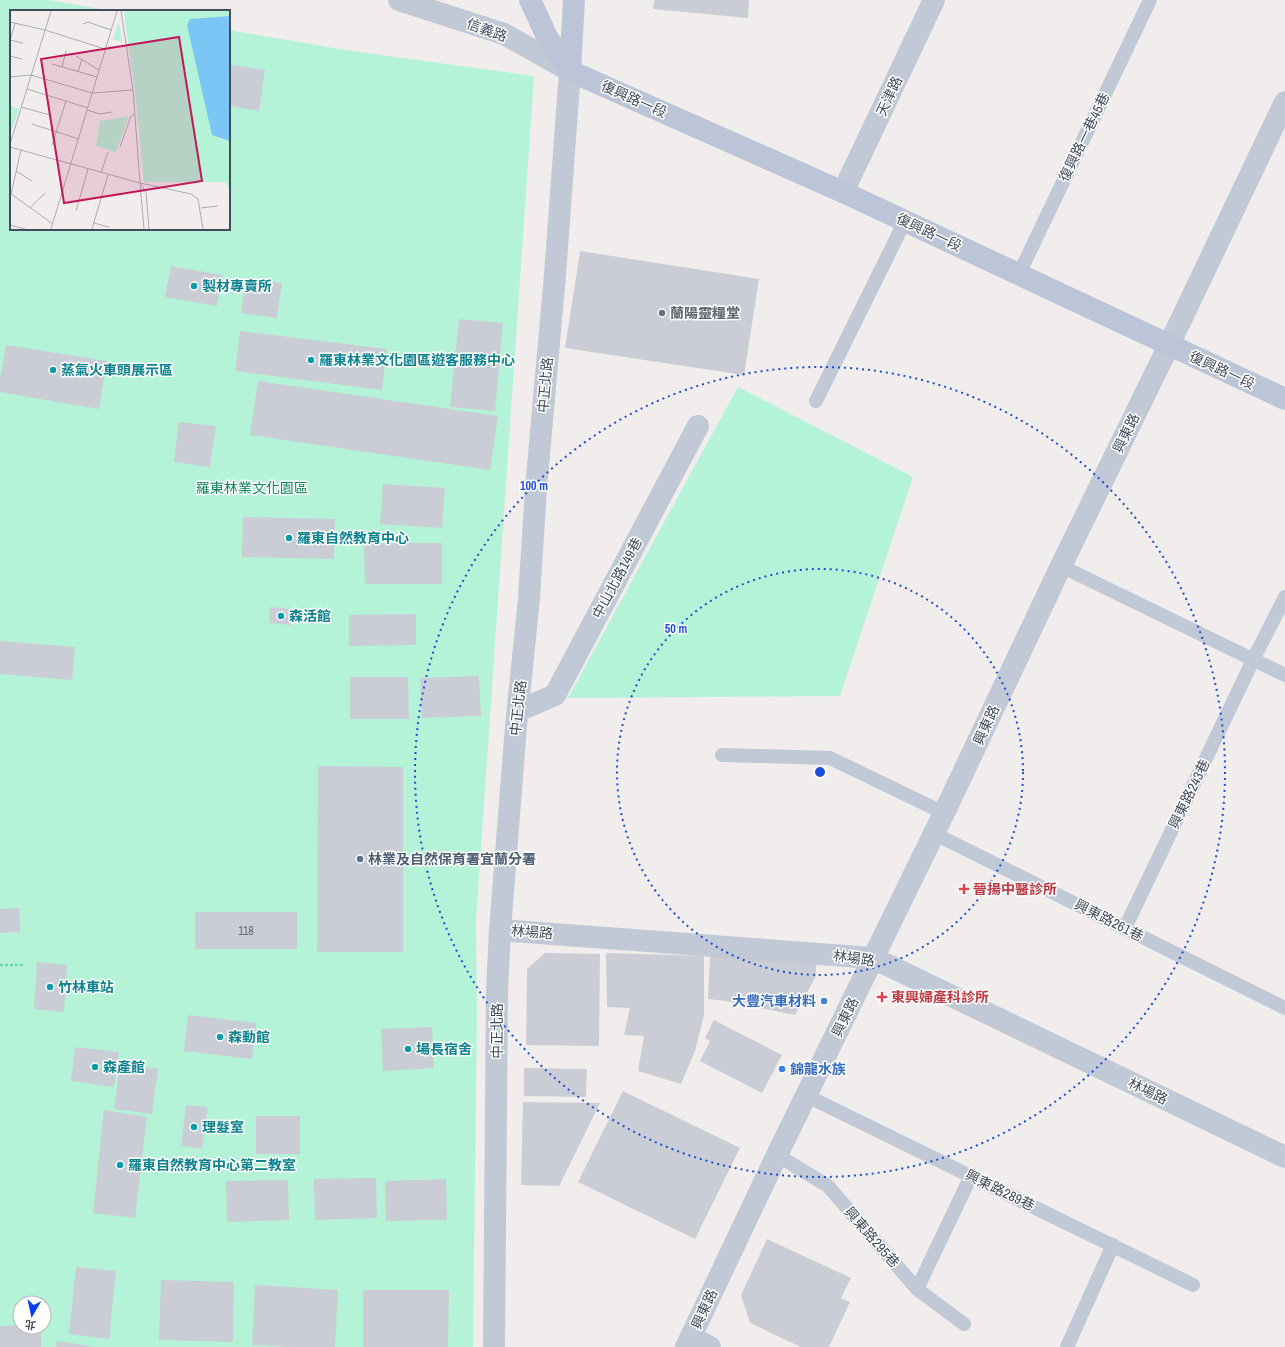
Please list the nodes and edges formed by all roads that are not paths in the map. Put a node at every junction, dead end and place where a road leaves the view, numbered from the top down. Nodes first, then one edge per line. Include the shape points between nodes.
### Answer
1 (399, 0) edge
2 (530, 0) edge
3 (574, 0) edge
4 (934, 0) edge
5 (1150, 0) edge
6 (570, 71) junction
7 (1285, 102) edge
8 (843, 192) junction
9 (905, 220) junction
10 (1019, 274) junction
11 (1169, 345) junction
12 (1285, 399) edge
13 (816, 401) dead end
14 (698, 426) dead end
15 (1061, 566) junction
16 (1285, 597) edge
17 (1253, 660) junction
18 (1285, 675) edge
19 (518, 711) junction
20 (722, 755) dead end
21 (944, 813) junction
22 (933, 833) junction
23 (1126, 928) junction
24 (500, 930) junction
25 (873, 958) junction
26 (1285, 1008) edge
27 (807, 1096) junction
28 (777, 1155) junction
29 (1285, 1157) edge
30 (971, 1176) junction
31 (1113, 1245) junction
32 (1194, 1285) dead end
33 (917, 1289) junction
34 (964, 1324) dead end
35 (688, 1342) edge
36 (494, 1347) edge
37 (710, 1347) edge
38 (1067, 1347) edge

1 - 6 street, 信義路 via 504,34
2 - 6 main road via 548,39
3 - 6 main road, 中正北路
4 - 8 street, 天津路
5 - 10 lane, 復興路一巷45巷
6 - 8 main road, 復興路一段
6 - 19 street, 中正北路
7 - 11 street, 興東路
8 - 9 main road, 復興路一段
9 - 10 main road, 復興路一段
9 - 13 lane
10 - 11 main road, 復興路一段
11 - 12 main road, 復興路一段
11 - 15 street, 興東路
14 - 19 street, 中山北路149巷 via 555,695
15 - 17 lane
15 - 21 street, 興東路
16 - 17 lane, 興東路243巷
17 - 18 lane
17 - 23 lane, 興東路243巷
19 - 24 street, 中正北路
20 - 21 lane via 830,758
21 - 22 street, 興東路
22 - 23 lane, 興東路261巷
22 - 25 street, 興東路
23 - 26 lane, 興東路261巷
24 - 25 street, 林場路
24 - 36 street, 中正北路 via 497,990
25 - 27 street, 興東路
25 - 29 street, 林場路
27 - 28 street, 興東路
27 - 30 lane, 興東路289巷
28 - 33 lane, 興東路295巷 via 828,1186
28 - 35 street, 興東路
30 - 31 lane, 興東路289巷
30 - 33 lane
31 - 32 lane, 興東路289巷
31 - 38 lane
33 - 34 lane, 興東路295巷
35 - 37 street

